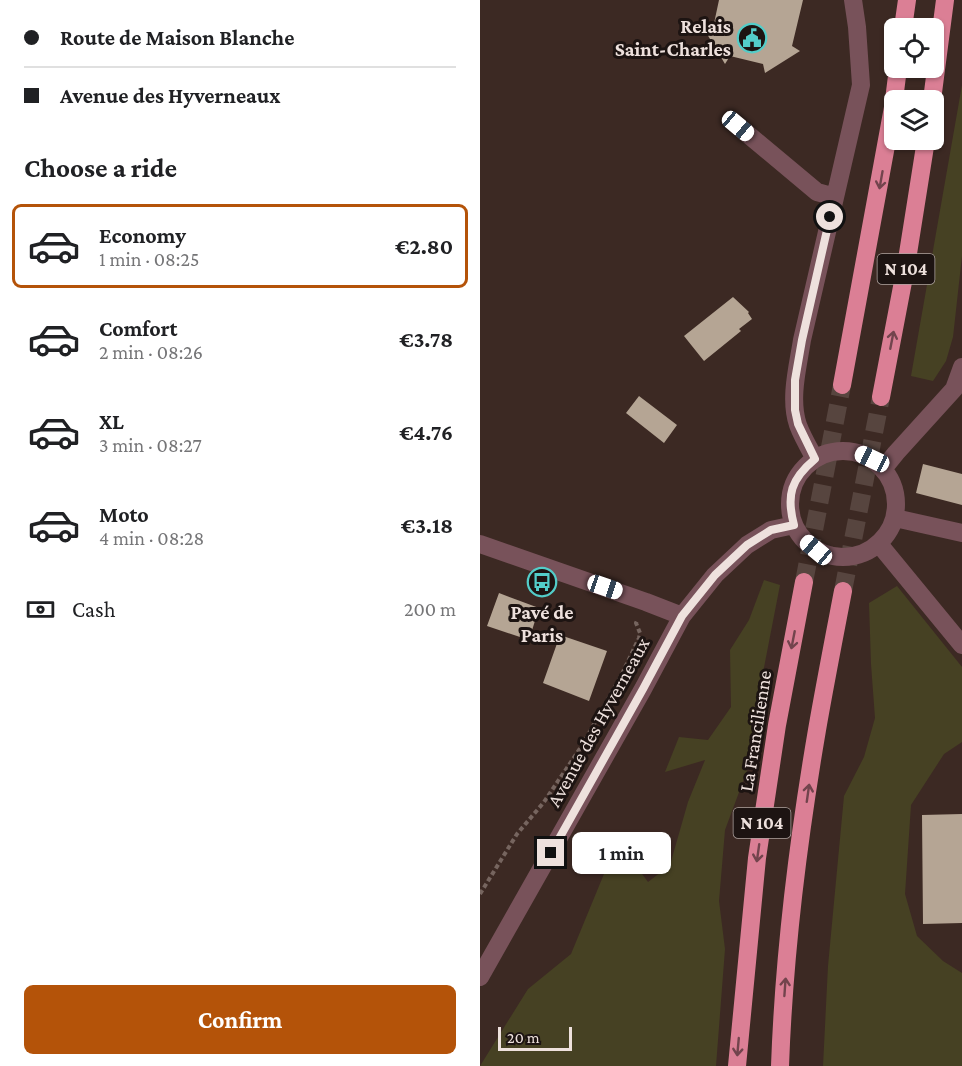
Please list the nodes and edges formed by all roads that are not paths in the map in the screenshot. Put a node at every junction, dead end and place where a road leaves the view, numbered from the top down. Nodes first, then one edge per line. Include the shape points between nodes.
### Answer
1 (853, 0) edge
2 (907, 0) edge
3 (945, 0) edge
4 (904, 18) edge
5 (933, 90) edge
6 (738, 126) dead end
7 (886, 150) edge
8 (924, 150) edge
9 (835, 197) junction
10 (962, 367) edge
11 (842, 385) tunnel mouth
12 (881, 397) tunnel mouth
13 (815, 459) junction
14 (883, 469) junction
15 (895, 518) junction
16 (794, 525) junction
17 (962, 533) edge
18 (480, 544) edge
19 (879, 544) junction
20 (804, 582) tunnel mouth
21 (843, 591) tunnel mouth
22 (682, 616) junction
23 (962, 645) edge
24 (480, 977) edge
25 (737, 1066) edge
26 (780, 1066) edge

1 - 9 street via 861,85
2 - 4 highway
3 - 5 highway
6 - 9 street via 817,192
7 -> 11 highway, N 104
12 -> 8 highway, N 104
9 - 13 street via 795,380 798,424
10 - 14 street via 954,389
13 - 14 street via 843,451 858,453
13 - 16 street via 803,469 790,496
14 - 15 street via 893,483 897,500
15 - 17 street
15 - 19 street
16 - 19 street via 816,550 832,557 849,558
16 - 22 street, Avenue des Hyverneaux via 771,530 747,545 715,575
18 - 22 street
19 - 23 street
20 -> 25 highway, La Francilienne / N 104 via 757,858
26 -> 21 highway, N 104 via 797,867
22 - 24 street, Avenue des Hyverneaux

